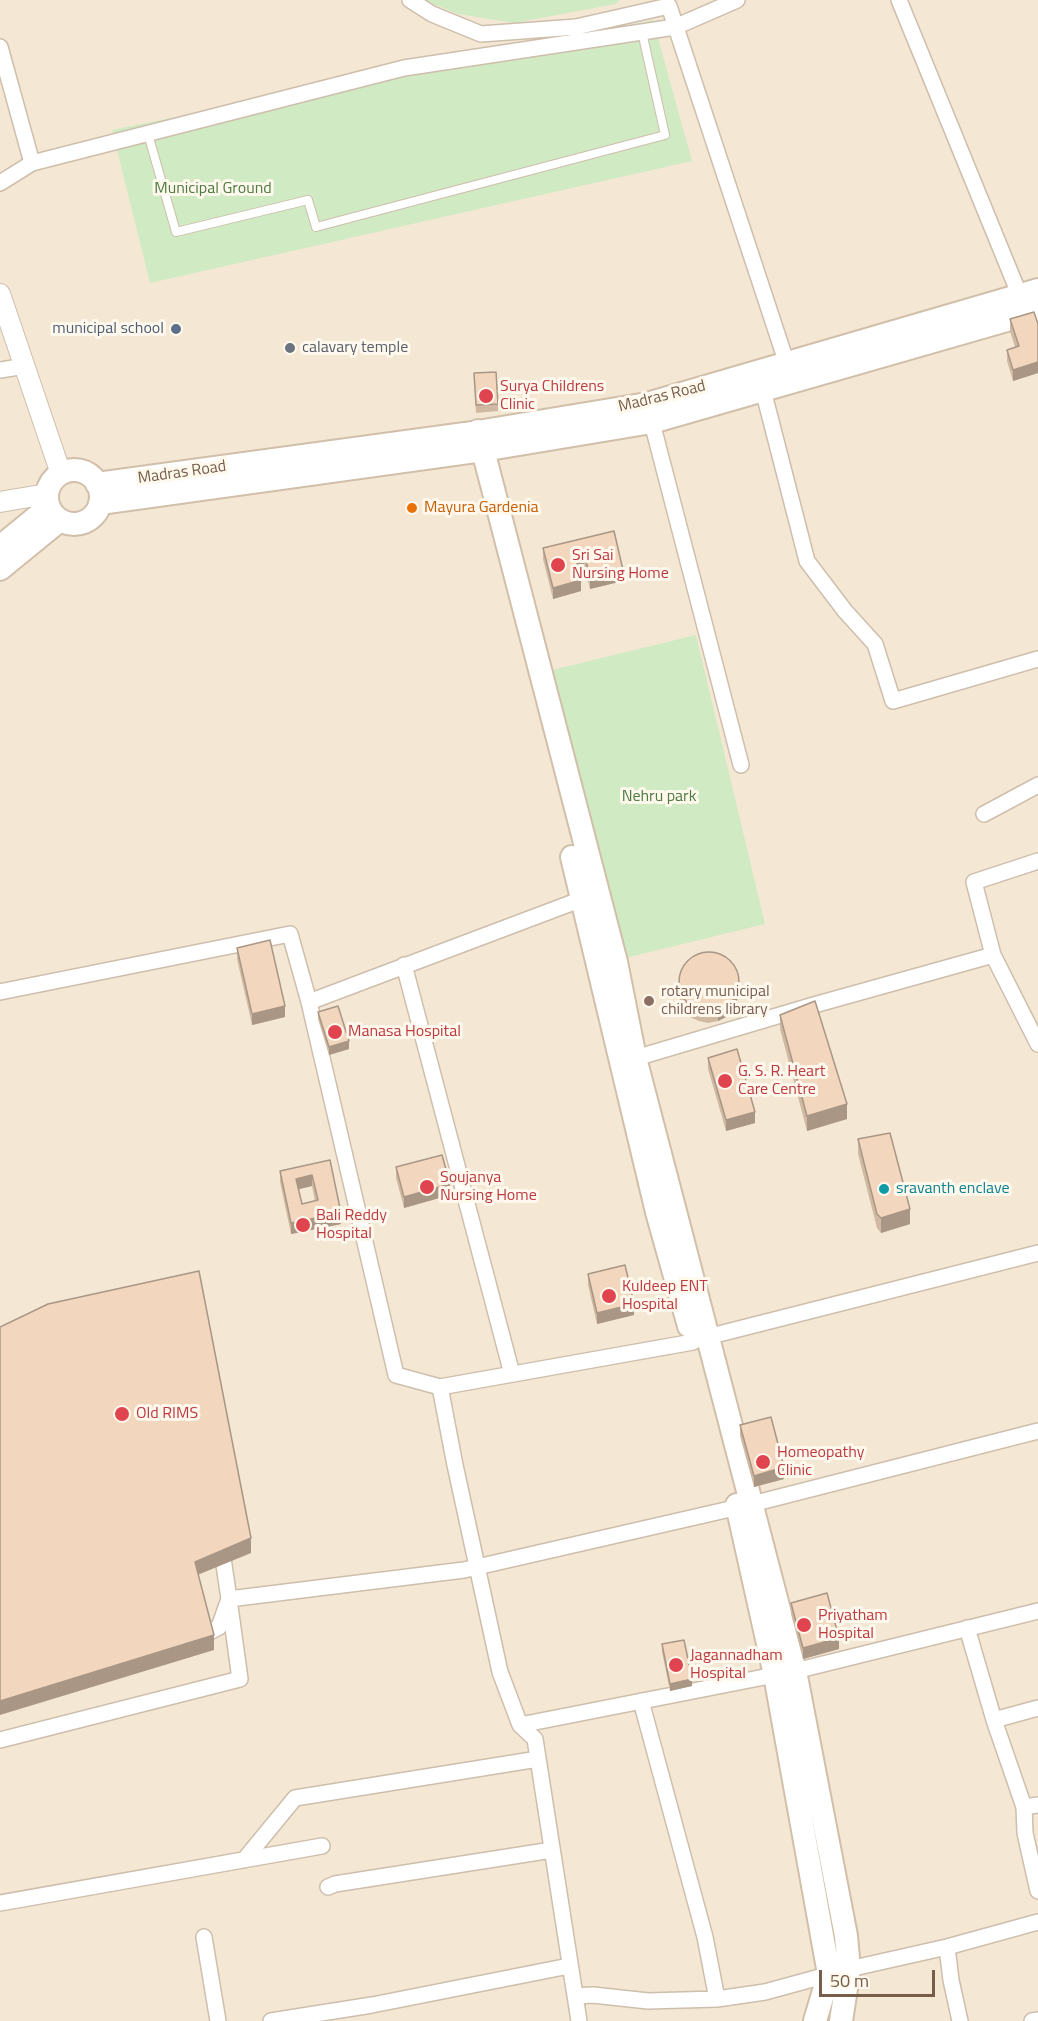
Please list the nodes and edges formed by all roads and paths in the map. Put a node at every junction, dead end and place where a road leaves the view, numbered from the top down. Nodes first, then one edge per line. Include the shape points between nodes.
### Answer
1 (410, 0) edge
2 (737, 0) edge
3 (899, 0) edge
4 (675, 27) junction
5 (642, 32) junction
6 (0, 47) edge
7 (148, 134) junction
8 (32, 163) junction
9 (0, 183) edge
10 (0, 294) edge
11 (1034, 306) edge
12 (787, 364) junction
13 (25, 366) junction
14 (0, 370) edge
15 (763, 390) junction
16 (650, 413) junction
17 (474, 442) junction
18 (58, 465) dead end
19 (98, 493) junction
20 (0, 502) edge
21 (52, 507) junction
22 (0, 547) edge
23 (0, 568) edge
24 (1038, 660) edge
25 (741, 765) dead end
26 (1038, 785) edge
27 (984, 814) dead end
28 (1038, 861) edge
29 (590, 896) junction
30 (993, 955) junction
31 (404, 965) junction
32 (0, 992) edge
33 (309, 1002) junction
34 (1038, 1044) edge
35 (628, 1060) junction
36 (1038, 1253) edge
37 (700, 1339) junction
38 (512, 1374) junction
39 (440, 1387) junction
40 (1038, 1431) edge
41 (745, 1506) junction
42 (234, 1528) edge
43 (478, 1567) junction
44 (229, 1599) junction
45 (1038, 1611) edge
46 (967, 1628) junction
47 (176, 1643) edge
48 (785, 1673) junction
49 (641, 1701) junction
50 (1038, 1708) edge
51 (994, 1720) junction
52 (520, 1725) junction
53 (0, 1740) edge
54 (538, 1759) junction
55 (1031, 1806) edge
56 (322, 1846) dead end
57 (552, 1850) junction
58 (244, 1860) junction
59 (328, 1887) dead end
60 (1038, 1891) edge
61 (0, 1903) edge
62 (1038, 1922) edge
63 (204, 1937) dead end
64 (947, 1947) junction
65 (569, 1966) junction
66 (839, 1972) junction
67 (575, 1996) junction
68 (717, 1999) junction
69 (1038, 2020) edge
70 (218, 2021) edge
71 (272, 2021) edge
72 (579, 2021) edge
73 (815, 2021) edge
74 (841, 2021) edge
75 (960, 2021) edge
76 (1032, 2021) edge

1 - 4 street via 432,14 481,34 576,27 669,6
2 - 4 street
3 - 11 street
4 - 5 street
4 - 12 street
5 - 7 street via 404,68
5 - 7 lane via 665,135 316,227 308,200 176,232
6 - 8 street
7 - 8 street
8 - 9 street
10 - 13 street
11 - 12 main road, Madras Road
11 - 15 main road
12 - 16 main road, Madras Road
13 - 14 street
13 - 18 street
15 - 16 main road
15 - 24 street via 807,561 875,644 893,701
16 - 17 main road, Madras Road
16 - 25 street
17 - 19 main road, Madras Road
17 - 29 main road
19 - 21 main road via 92,517 77,524
19 - 21 main road via 84,472 66,471 52,482
20 - 21 street
21 - 22 main road
21 - 23 main road
26 - 27 street
28 - 30 street via 974,882
29 - 31 street
29 - 35 main road via 616,962
30 - 34 street
30 - 35 street
31 - 33 street
31 - 38 street
32 - 33 street via 290,934
33 - 39 street via 396,1375
35 - 37 main road
36 - 37 street
37 - 38 street
37 - 41 main road
38 - 39 street
39 - 43 street
40 - 41 street
41 - 43 street
41 - 48 main road
42 - 44 street via 223,1558
43 - 44 street
43 - 52 street via 500,1672
44 - 47 street via 219,1627
44 - 53 street via 240,1679
45 - 46 street
46 - 48 street
46 - 51 street
48 - 49 street
48 - 66 main road via 846,1936
49 - 52 street
49 - 68 street via 705,1937
50 - 51 street
51 - 55 street
52 - 54 street via 535,1739
54 - 57 street
54 - 58 street via 295,1798
55 - 60 street via 1025,1833
56 - 58 street
57 - 59 street
57 - 65 street
58 - 61 street
62 - 64 street
63 - 70 street
64 - 66 street
64 - 75 street
65 - 67 street
65 - 71 street
66 - 68 street via 765,1992
66 - 73 main road
66 - 74 main road
67 - 68 street via 648,2001
67 - 72 street
69 - 76 street

